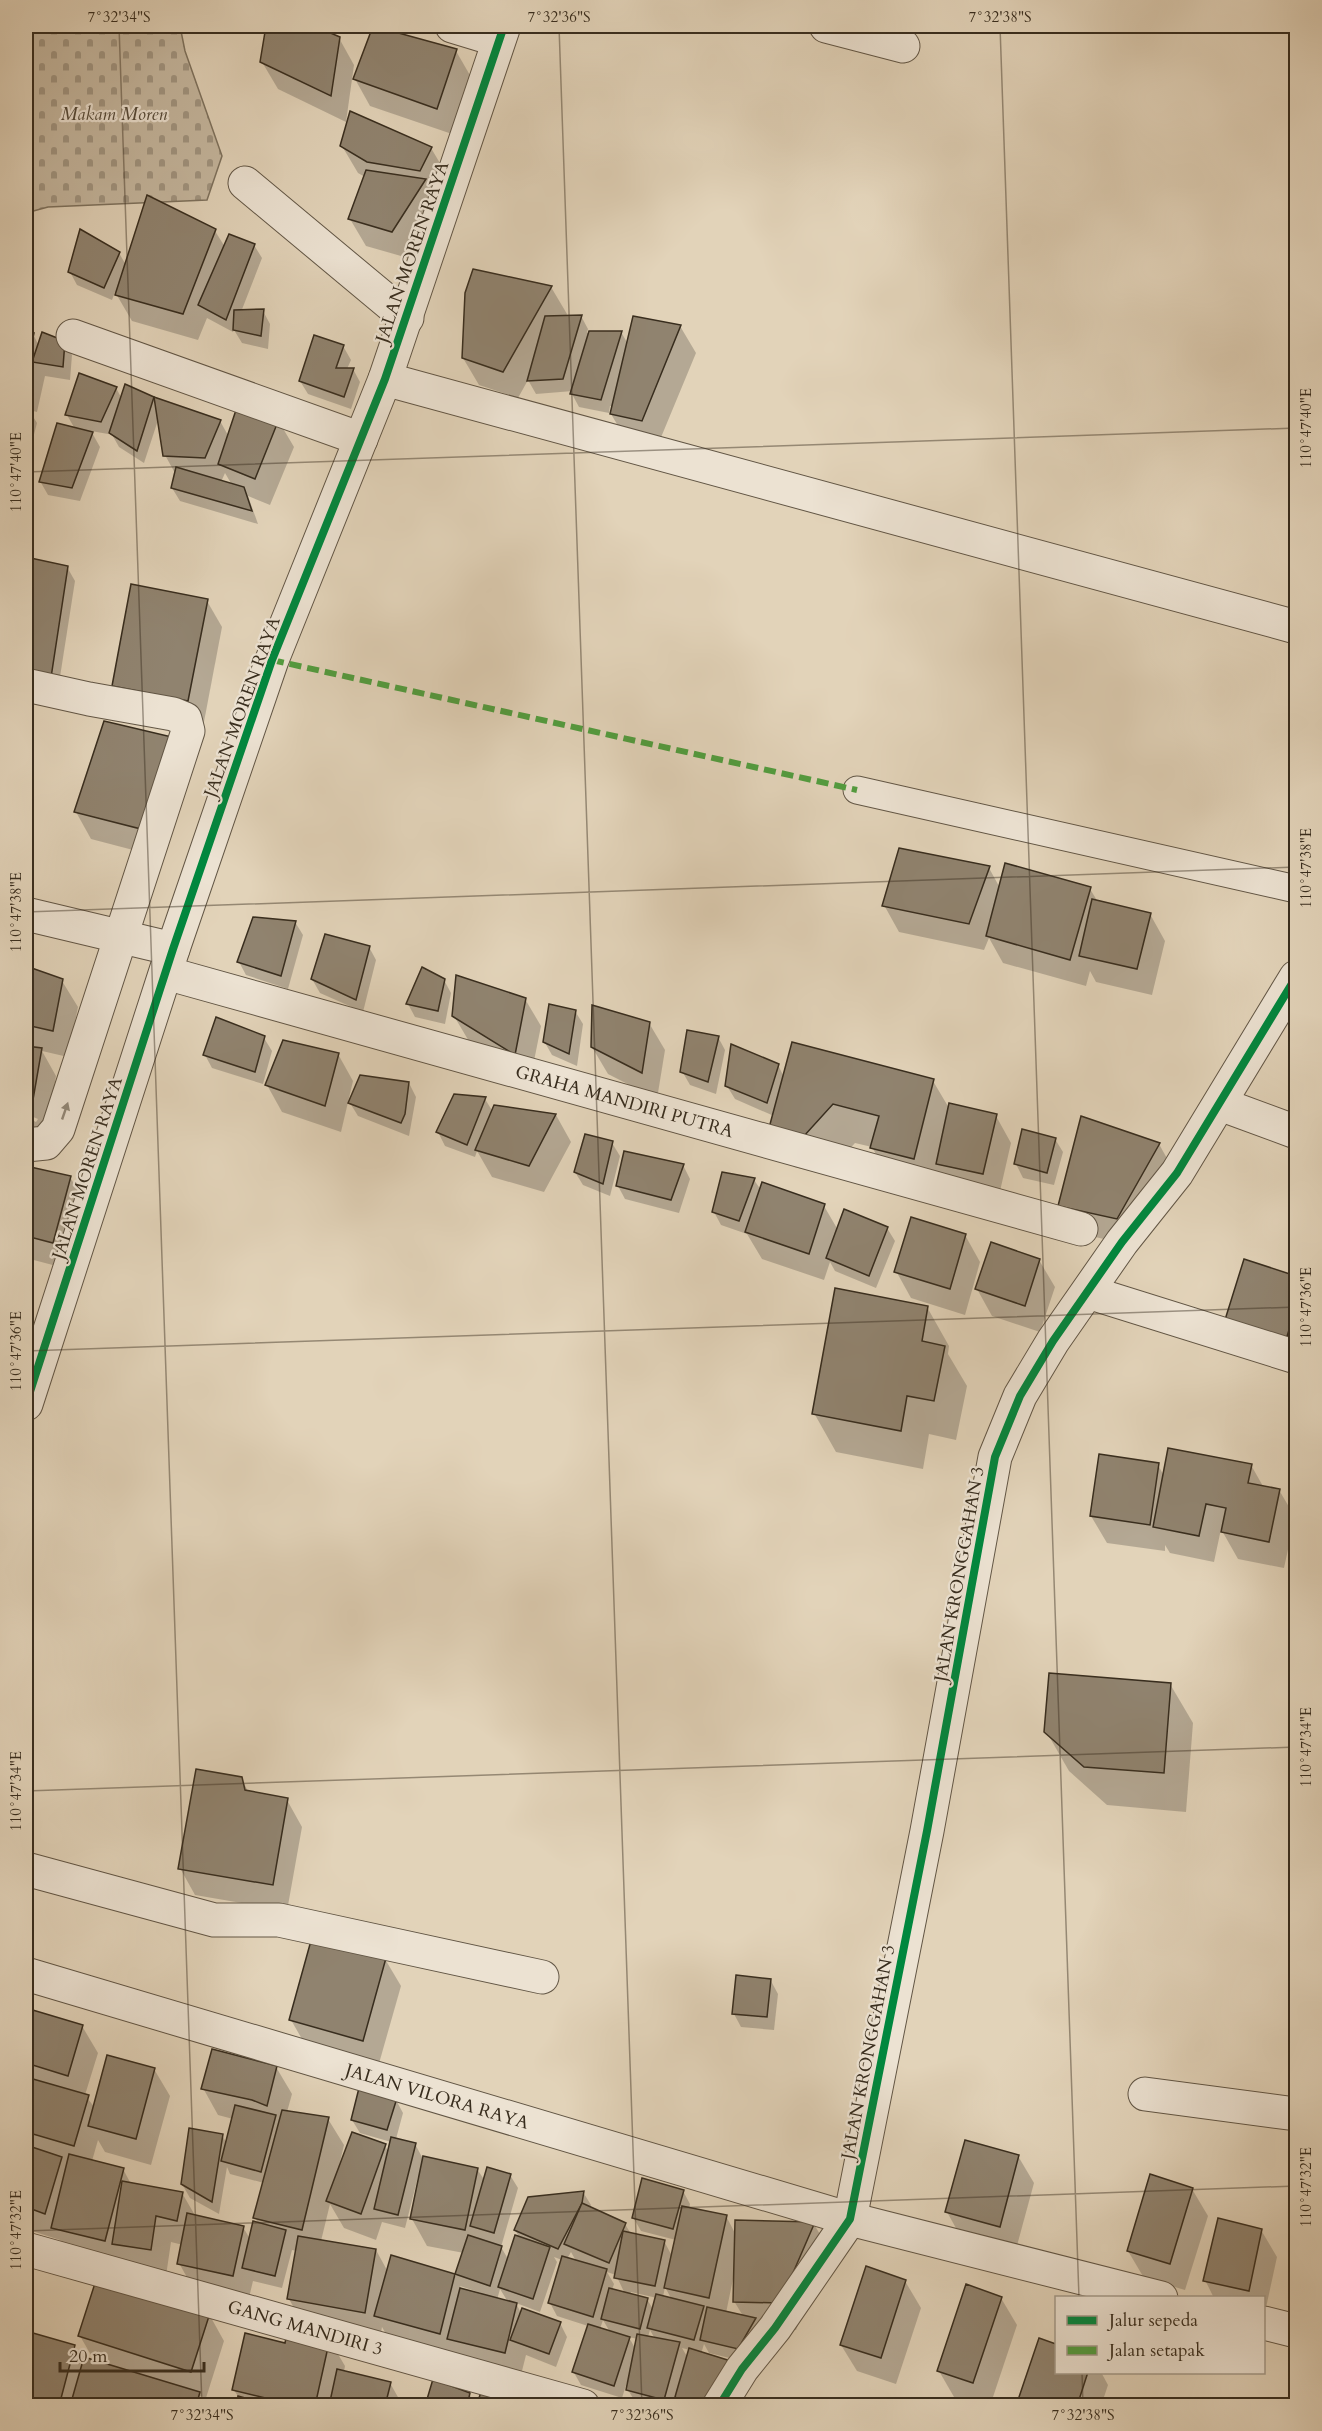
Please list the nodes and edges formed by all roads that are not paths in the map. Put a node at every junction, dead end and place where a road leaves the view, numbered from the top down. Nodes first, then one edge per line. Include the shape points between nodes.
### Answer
1 (452, 26) edge
2 (826, 26) edge
3 (501, 33) edge
4 (903, 46) dead end
5 (245, 183) dead end
6 (407, 318) junction
7 (73, 336) dead end
8 (385, 379) junction
9 (361, 439) junction
10 (1296, 627) edge
11 (26, 685) edge
12 (857, 790) dead end
13 (1296, 889) edge
14 (26, 914) edge
15 (121, 936) junction
16 (170, 961) junction
17 (1296, 977) edge
18 (1220, 1104) junction
19 (1296, 1132) edge
20 (26, 1145) edge
21 (1081, 1229) dead end
22 (1088, 1292) junction
23 (1296, 1357) edge
24 (26, 1404) edge
25 (26, 1869) edge
26 (26, 1974) edge
27 (542, 1977) dead end
28 (1145, 2094) dead end
29 (1296, 2114) edge
30 (850, 2219) junction
31 (26, 2249) edge
32 (1153, 2296) edge
33 (1265, 2323) edge
34 (1296, 2331) edge
35 (583, 2406) edge
36 (718, 2406) edge

1 - 3 street
2 - 4 street
3 - 6 street, JALAN MOREN RAYA
5 - 6 street
6 - 8 street, JALAN MOREN RAYA
7 - 9 street
8 - 9 street, JALAN MOREN RAYA
8 - 10 street
9 - 16 street, JALAN MOREN RAYA via 272,660
11 - 15 street via 185,719 188,731
12 - 13 lane
14 - 15 street, GRAHA MANDIRI PUTRA
15 - 16 street, GRAHA MANDIRI PUTRA
20 -> 15 street via 46,1143 58,1129
16 - 21 street, GRAHA MANDIRI PUTRA
16 - 24 street, JALAN MOREN RAYA
17 - 18 street, JALAN KRONGGAHAN 3
18 - 19 street
18 - 22 street, JALAN KRONGGAHAN 3 via 1177,1173
22 - 23 street
22 - 30 street, JALAN KRONGGAHAN 3 via 1020,1396 995,1457 927,1831
25 - 27 street via 214,1920 279,1920
26 - 30 street, JALAN VILORA RAYA
28 - 29 street
30 - 32 street, JALAN VILORA RAYA
30 - 36 street
31 - 35 street, GANG MANDIRI 3
33 - 34 street

